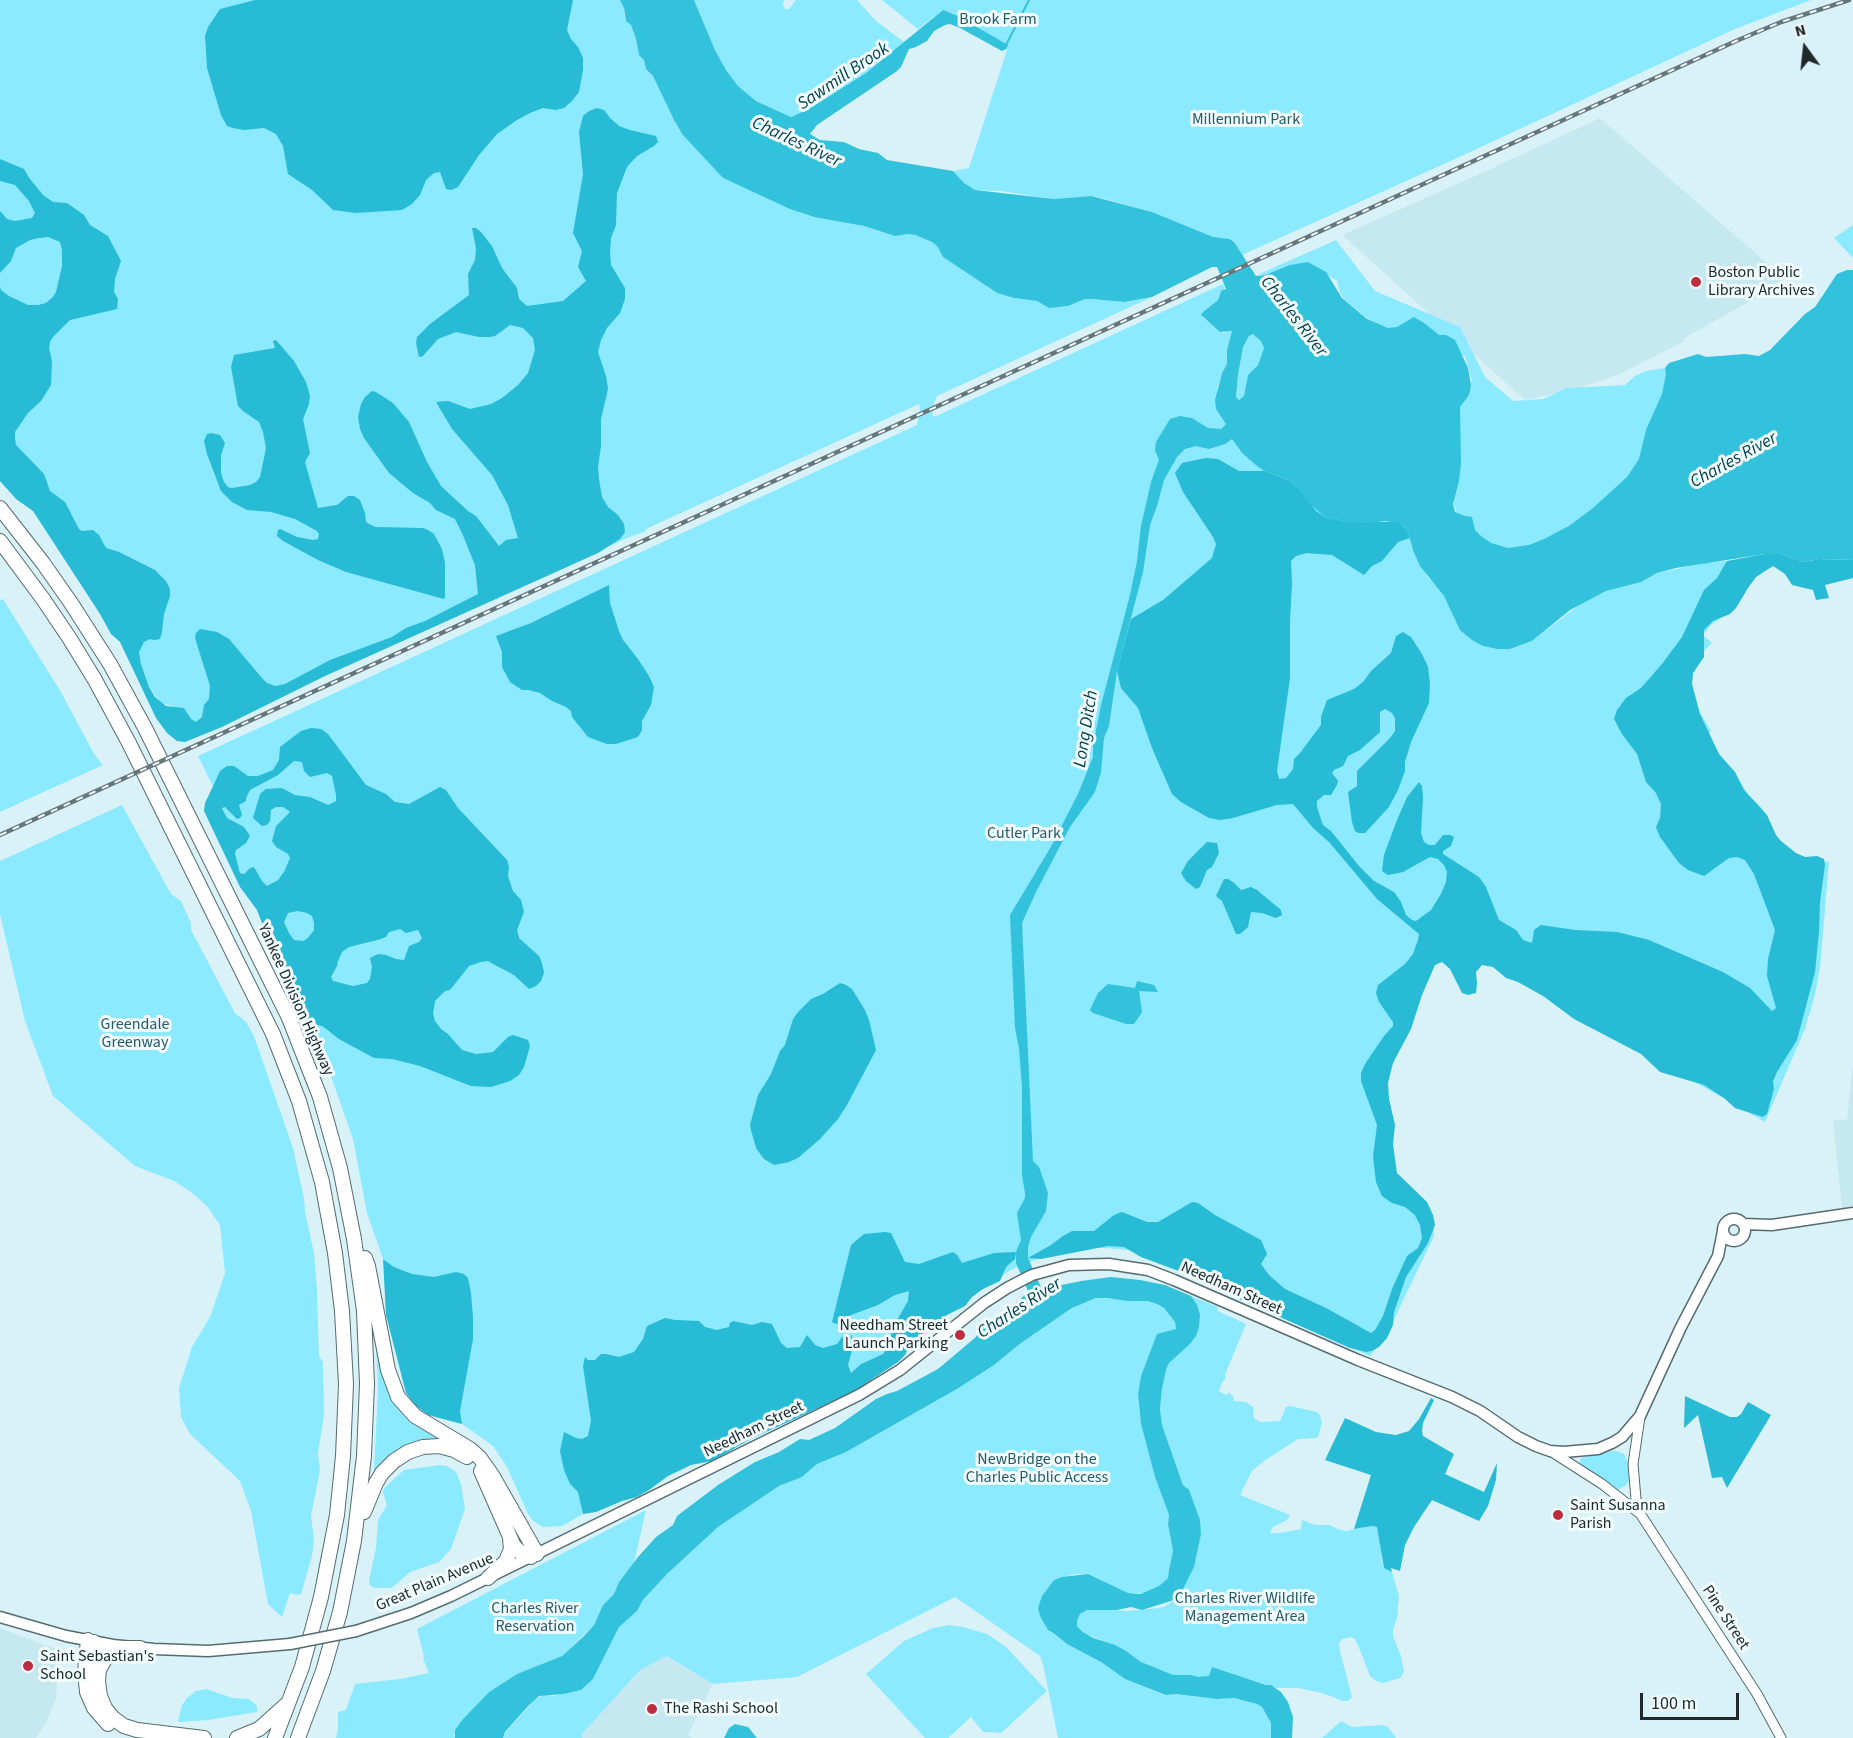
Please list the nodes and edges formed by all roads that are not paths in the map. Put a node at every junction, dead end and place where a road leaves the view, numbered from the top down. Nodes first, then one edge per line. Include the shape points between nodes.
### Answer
1 (0, 508) edge
2 (0, 541) edge
3 (1853, 1213) edge
4 (1744, 1224) junction
5 (1772, 1225) junction
6 (352, 1227) junction
7 (1723, 1231) junction
8 (1738, 1239) junction
9 (1718, 1256) junction
10 (1640, 1416) junction
11 (1625, 1434) junction
12 (1550, 1451) junction
13 (1633, 1468) junction
14 (656, 1496) joint
15 (1641, 1515) junction
16 (356, 1531) junction
17 (509, 1536) junction
18 (534, 1555) junction
19 (488, 1578) junction
20 (0, 1617) edge
21 (91, 1641) junction
22 (140, 1648) junction
23 (99, 1675) junction
24 (290, 1701) junction
25 (137, 1738) edge
26 (204, 1738) edge
27 (237, 1738) edge
28 (276, 1738) edge
29 (298, 1738) edge
30 (1781, 1738) edge

1 - 6 highway, Yankee Division Highway via 58,583 110,664 263,964 320,1097
2 - 24 highway, Yankee Division Highway via 70,639 129,743 273,1034 299,1101 319,1170 332,1228 342,1311 344,1450 324,1586
3 - 5 main road, Needham Street
4 - 5 main road, Needham Street
4 - 7 main road via 1731,1220
4 - 8 main road via 1746,1230
5 - 8 main road, Needham Street
6 - 16 highway, Yankee Division Highway via 363,1305 367,1384
6 - 18 highway via 368,1266 388,1370 398,1397 415,1416 480,1458
7 - 8 main road via 1725,1237
7 - 9 main road, Needham Street
8 - 9 main road, Needham Street
9 - 10 main road, Needham Street
10 - 11 main road, Needham Street
10 - 13 street, Pine Street
11 - 12 main road, Needham Street via 1589,1451
11 - 13 street, Pine Street
12 - 14 main road, Needham Street via 1452,1397 1148,1270 1092,1263 1065,1266 1015,1283 881,1383
12 - 15 street, Pine Street via 1625,1500
13 - 15 street, Pine Street
14 - 18 main road, Great Plain Avenue
15 - 30 street, Pine Street via 1757,1694
16 - 17 highway via 386,1469 408,1452 434,1446 459,1452 478,1468
16 - 29 highway, Yankee Division Highway via 337,1624
17 - 18 highway via 517,1549
17 - 19 highway via 508,1557
18 - 19 main road, Great Plain Avenue
19 - 22 main road, Great Plain Avenue, bridge via 356,1631 290,1644 208,1651
20 - 21 main road, Great Plain Avenue
21 - 22 main road, Great Plain Avenue
21 - 23 highway via 98,1647
21 - 25 highway via 85,1677 92,1705 110,1726
22 - 23 highway via 114,1652 103,1662
23 - 26 highway via 103,1704 120,1724 136,1730
24 - 27 highway via 259,1729
24 - 28 highway, Yankee Division Highway

